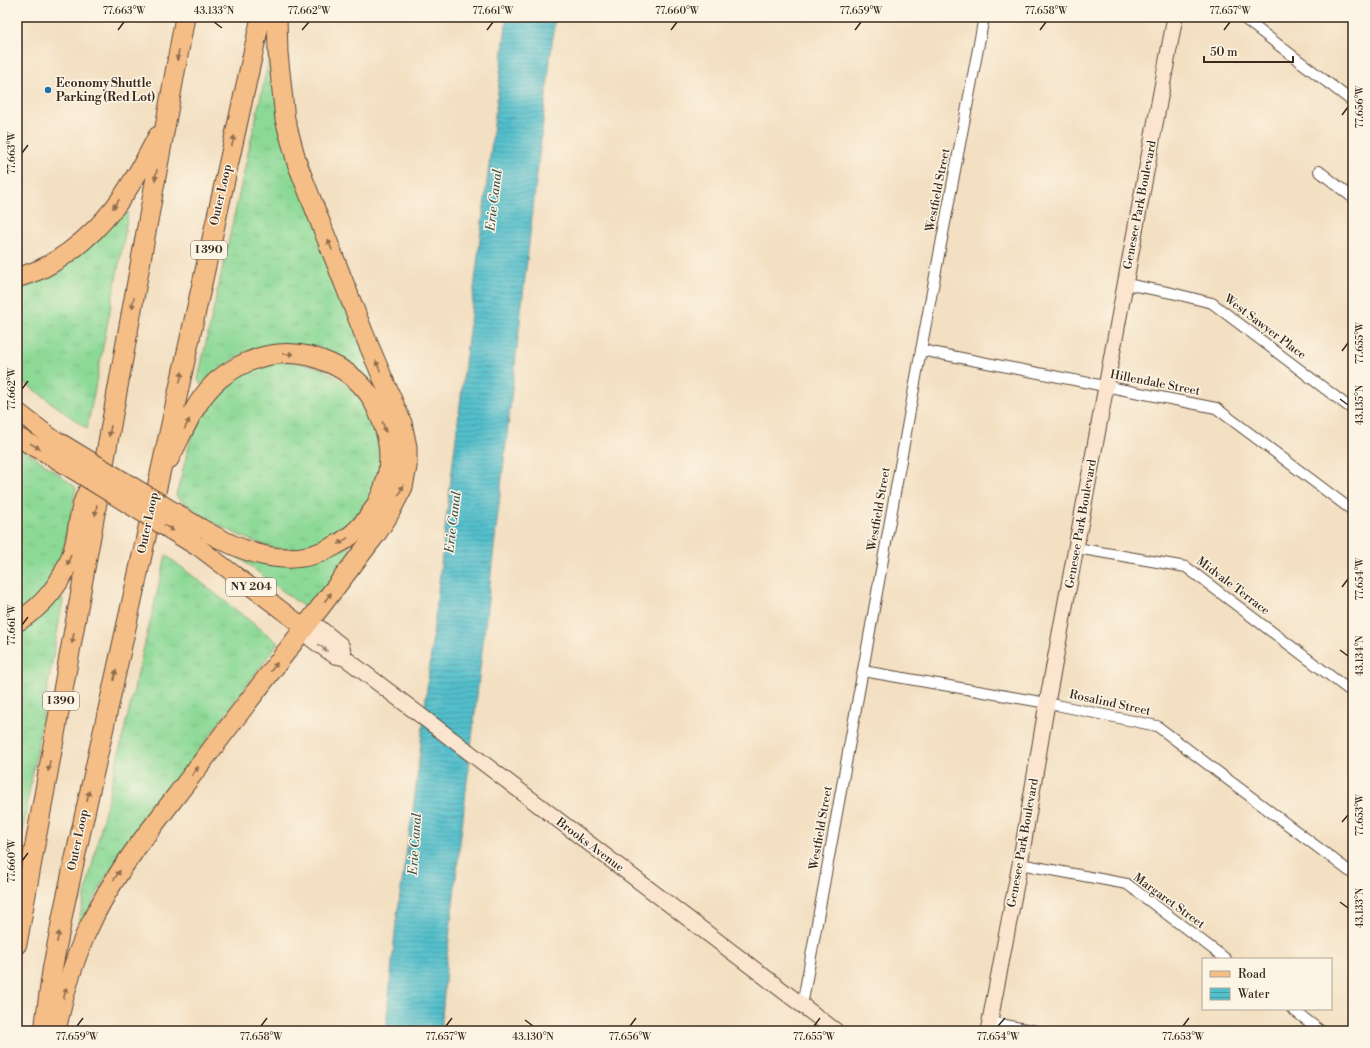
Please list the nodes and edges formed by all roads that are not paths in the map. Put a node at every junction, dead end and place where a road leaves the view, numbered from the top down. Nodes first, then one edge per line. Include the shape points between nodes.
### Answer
1 (185, 17) edge
2 (261, 17) edge
3 (277, 17) edge
4 (984, 17) edge
5 (1175, 17) edge
6 (1242, 17) edge
7 (1353, 102) edge
8 (166, 123) junction
9 (1319, 171) dead end
10 (1353, 198) edge
11 (17, 278) edge
12 (1126, 284) junction
13 (921, 350) junction
14 (1106, 387) junction
15 (1353, 410) edge
16 (17, 411) edge
17 (17, 437) edge
18 (54, 448) junction
19 (105, 458) junction
20 (157, 484) junction
21 (1353, 511) edge
22 (199, 537) junction
23 (1077, 548) junction
24 (17, 622) edge
25 (306, 629) junction
26 (863, 671) junction
27 (1353, 693) edge
28 (1047, 703) junction
29 (1020, 864) junction
30 (1353, 874) edge
31 (17, 944) edge
32 (1225, 958) edge
33 (802, 1006) junction
34 (1293, 1010) edge
35 (989, 1026) edge
36 (44, 1031) edge
37 (56, 1031) edge
38 (836, 1031) edge
39 (1036, 1031) edge
40 (1321, 1031) edge

1 -> 8 highway, I 390
20 -> 2 highway, Outer Loop / I 390
25 -> 3 highway via 392,510 403,487 407,447 402,423 297,164 285,119
4 - 13 street, Westfield Street
5 - 12 street, Genesee Park Boulevard
6 - 7 street
8 -> 11 highway via 132,183 94,230 74,248 43,268
8 -> 19 highway, I 390
9 - 10 street
12 - 14 street, Genesee Park Boulevard
12 - 15 street, West Sawyer Place via 1212,303
13 - 14 street, Hillendale Street
13 - 26 street, Westfield Street
14 - 21 street, Hillendale Street via 1216,408
14 - 23 street, Genesee Park Boulevard
16 - 18 main road
17 -> 18 highway
18 - 22 highway, bridge
19 -> 24 highway via 84,499 73,551 66,569 41,605
19 -> 31 highway, I 390
20 -> 22 highway via 204,396 217,381 244,364 279,354 312,357 346,372 371,398 385,430 390,463 385,485 376,504 364,522 348,538 320,553 304,557 279,558 261,556 220,540
36 -> 20 highway, Outer Loop / I 390 via 64,908
22 - 25 main road, Brooks Avenue / NY 204
23 - 27 street, Midvale Terrace via 1186,566
23 - 28 street, Genesee Park Boulevard
25 - 33 street, Brooks Avenue via 318,645 335,656 345,658
37 -> 25 highway via 74,961 90,922 110,886 137,847
26 - 28 street, Rosalind Street
26 - 33 street, Westfield Street
28 - 29 street, Genesee Park Boulevard
28 - 30 street, Rosalind Street via 1157,726
29 - 32 street, Margaret Street via 1127,884
29 - 35 street, Genesee Park Boulevard
33 - 38 street, Brooks Avenue
34 - 40 street
35 - 39 street

